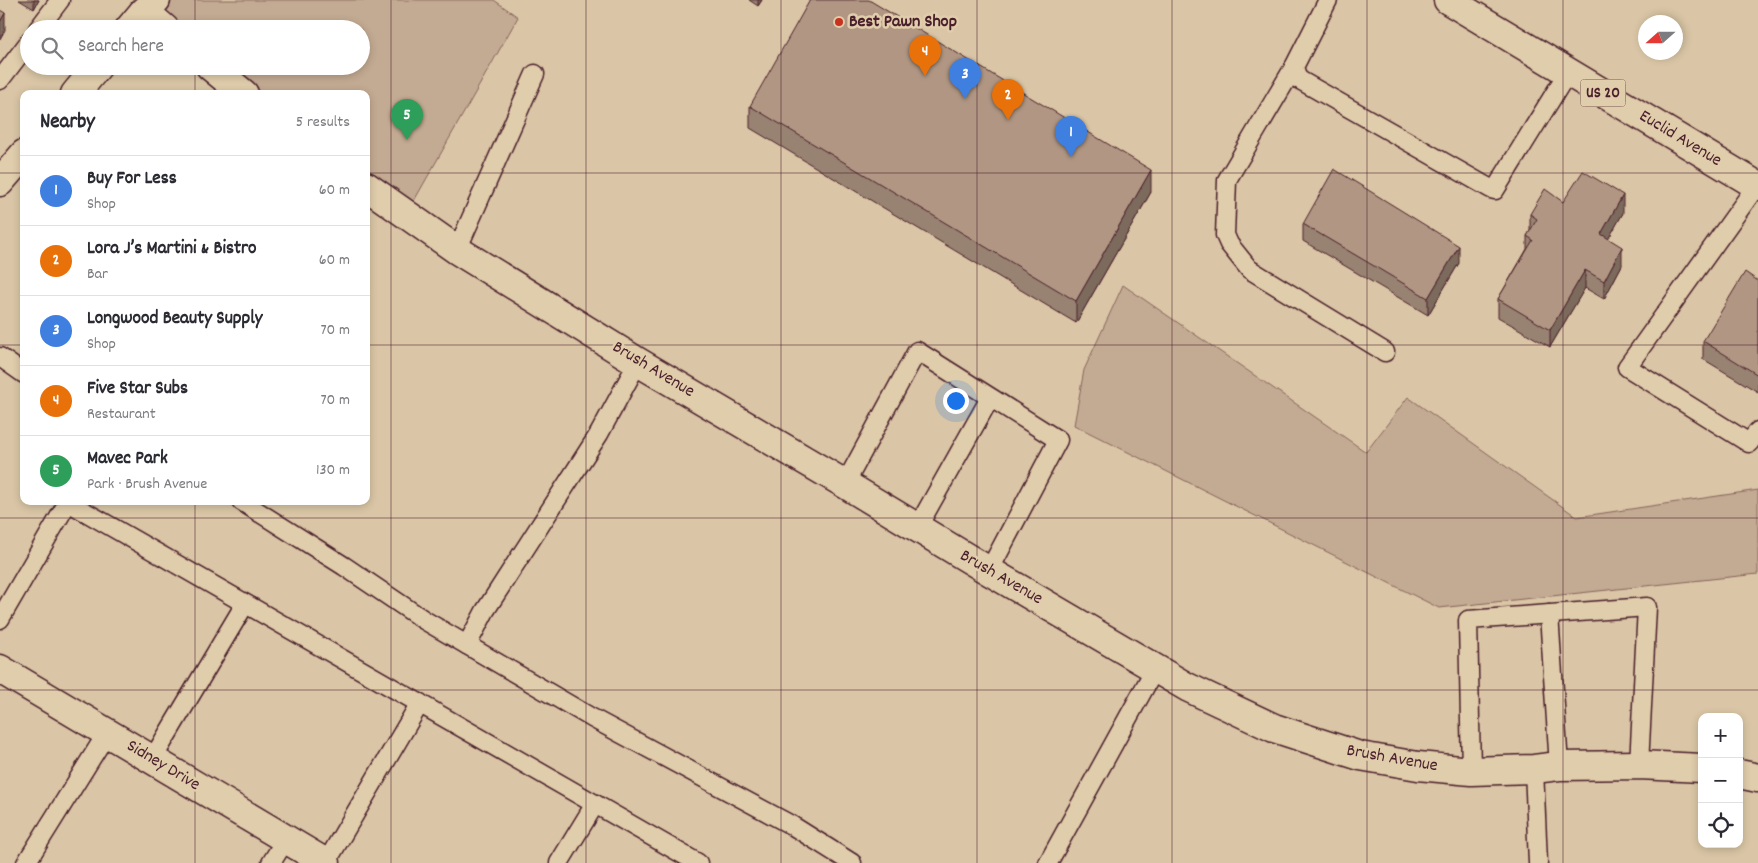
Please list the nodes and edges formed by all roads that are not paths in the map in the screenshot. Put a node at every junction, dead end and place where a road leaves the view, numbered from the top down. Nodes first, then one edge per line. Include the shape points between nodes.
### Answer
1 (60, 0) edge
2 (1328, 0) edge
3 (1448, 0) edge
4 (45, 20) edge
5 (20, 54) edge
6 (1294, 67) junction
7 (1568, 72) junction
8 (535, 74) dead end
9 (90, 75) edge
10 (221, 75) edge
11 (0, 80) edge
12 (77, 90) edge
13 (239, 90) edge
14 (20, 159) edge
15 (0, 182) edge
16 (1758, 185) edge
17 (370, 189) edge
18 (457, 250) junction
19 (1385, 352) dead end
20 (0, 357) edge
21 (638, 362) junction
22 (20, 371) edge
23 (990, 398) junction
24 (1758, 430) edge
25 (845, 484) junction
26 (66, 505) edge
27 (73, 505) edge
28 (247, 505) edge
29 (917, 528) junction
30 (989, 571) junction
31 (245, 604) junction
32 (1549, 614) junction
33 (0, 619) edge
34 (467, 645) junction
35 (1156, 667) junction
36 (0, 669) edge
37 (420, 704) junction
38 (107, 733) junction
39 (152, 760) junction
40 (1640, 765) junction
41 (1547, 768) junction
42 (1698, 768) edge
43 (1471, 771) junction
44 (1743, 775) edge
45 (1758, 778) edge
46 (595, 804) junction
47 (286, 839) junction
48 (26, 863) edge
49 (271, 863) edge
50 (326, 863) edge
51 (559, 863) edge
52 (698, 863) edge
53 (852, 863) edge
54 (1048, 863) edge
55 (1538, 863) edge

1 - 4 lane
2 - 6 lane
3 - 7 street, Euclid Avenue / US 20
5 - 11 lane
6 - 7 lane via 1298,79 1495,190
6 - 19 lane via 1227,180 1225,235 1249,269
7 - 16 street, Euclid Avenue / US 20
8 - 18 lane
9 - 12 street
10 - 13 street
14 - 15 street
16 - 24 lane via 1628,367 1749,443
17 - 18 street, Brush Avenue
18 - 21 street, Brush Avenue
20 - 22 lane
21 - 25 street, Brush Avenue
21 - 34 lane via 599,434
23 - 25 lane via 917,351
23 - 29 lane
23 - 30 lane via 1058,440
25 - 29 street, Brush Avenue
26 - 33 lane
27 - 31 lane
28 - 34 lane
29 - 30 street, Brush Avenue
30 - 35 street, Brush Avenue
31 - 37 lane
31 - 39 lane
32 - 40 lane via 1647,607
32 - 41 lane
32 - 43 lane via 1468,620
34 - 53 lane via 592,718 793,826
35 - 43 street, Brush Avenue via 1187,687 1274,728 1360,756
35 - 54 lane
36 - 38 street, Sidney Drive
37 - 46 lane
37 - 50 lane
38 - 39 street, Sidney Drive
38 - 48 lane
39 - 47 street, Sidney Drive
40 - 41 street, Brush Avenue
40 - 42 street, Brush Avenue
41 - 43 street, Brush Avenue
41 - 55 lane
44 - 45 street
46 - 51 lane
46 - 52 lane
47 - 49 lane
47 - 50 street, Sidney Drive

